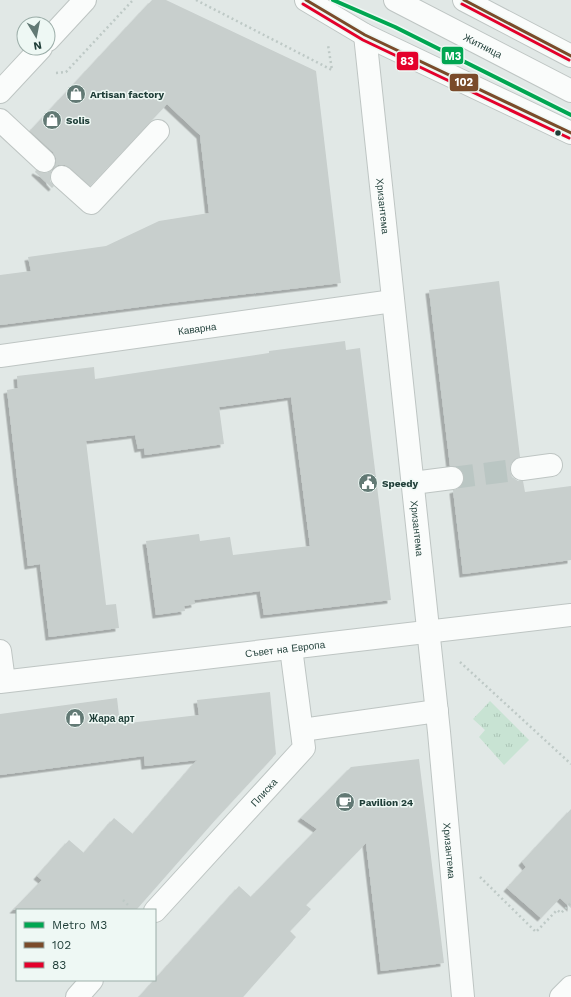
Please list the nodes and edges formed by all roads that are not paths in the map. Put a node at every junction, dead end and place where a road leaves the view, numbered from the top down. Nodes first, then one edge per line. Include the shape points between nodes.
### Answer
1 (85, 0) edge
2 (306, 0) edge
3 (395, 0) edge
4 (464, 0) edge
5 (56, 31) edge
6 (365, 35) junction
7 (34, 56) edge
8 (571, 56) edge
9 (571, 91) edge
10 (0, 92) edge
11 (0, 120) edge
12 (158, 130) dead end
13 (571, 133) edge
14 (44, 161) dead end
15 (62, 177) dead end
16 (393, 301) junction
17 (0, 356) edge
18 (551, 465) dead end
19 (522, 469) tunnel mouth
20 (452, 478) tunnel mouth
21 (412, 483) junction
22 (571, 615) edge
23 (428, 632) junction
24 (291, 648) junction
25 (0, 651) edge
26 (2, 681) edge
27 (437, 711) junction
28 (302, 730) junction
29 (156, 910) edge
30 (91, 981) edge
31 (571, 987) edge
32 (77, 997) edge
33 (463, 997) edge
34 (561, 997) edge

1 - 5 street
2 - 6 street
3 - 9 street, Житница
4 - 8 street
6 - 13 street
6 - 16 street, Хризантема
7 - 10 street
11 - 14 street
12 - 15 street via 91,203
16 - 17 street, Каварна
16 - 21 street, Хризантема
18 - 19 street
20 - 21 street
21 - 23 street, Хризантема
22 - 23 street, Съвет на Европа
23 - 24 street, Съвет на Европа
23 - 27 street, Хризантема
24 - 26 street, Съвет на Европа
24 - 28 street, Плиска
25 - 26 street
27 - 28 street
27 - 33 street, Хризантема
28 - 29 street, Плиска via 304,748
30 - 32 street
31 - 34 street

